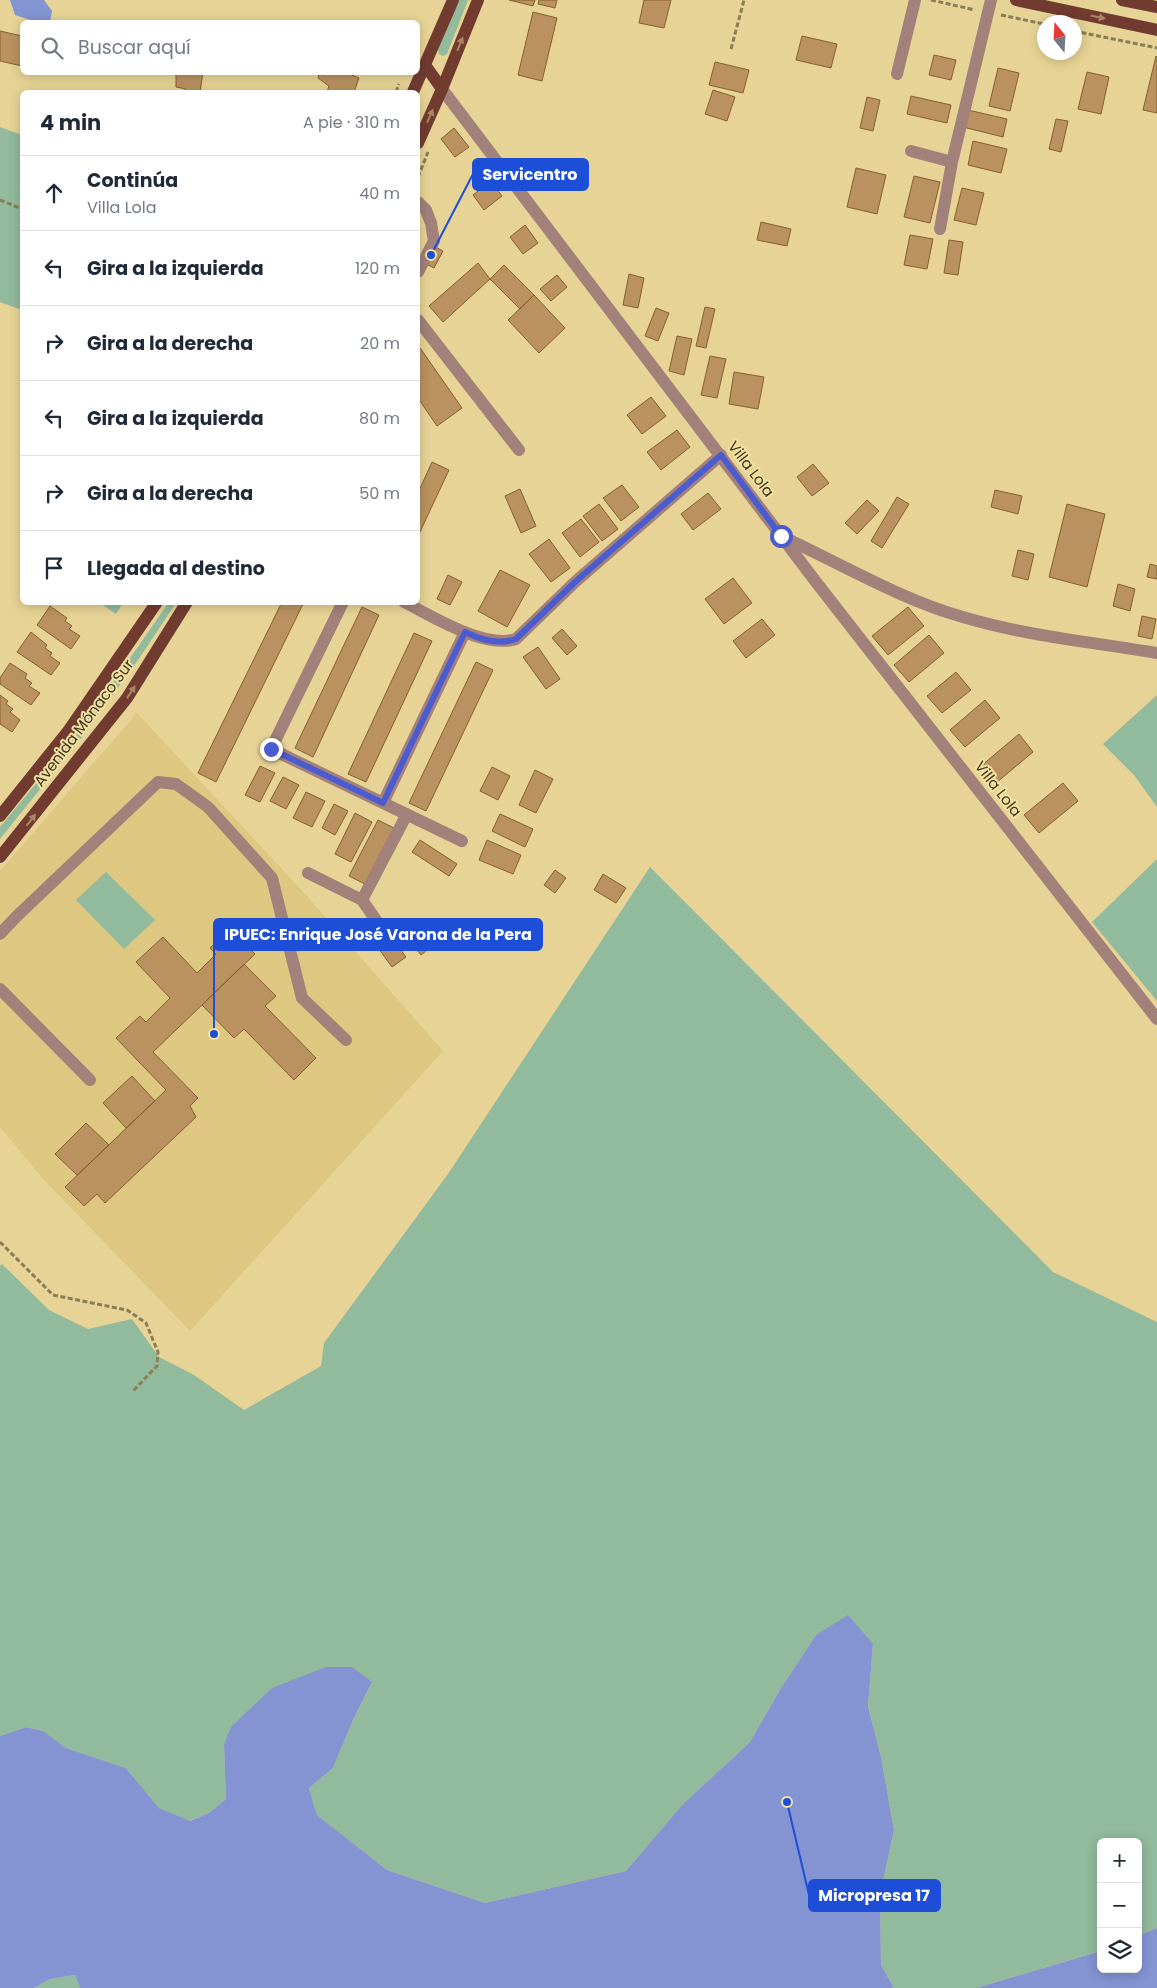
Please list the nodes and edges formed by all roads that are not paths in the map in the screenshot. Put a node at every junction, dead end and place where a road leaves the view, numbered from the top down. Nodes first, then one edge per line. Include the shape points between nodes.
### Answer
1 (452, 0) edge
2 (478, 0) edge
3 (915, 0) edge
4 (991, 0) edge
5 (1016, 0) edge
6 (1122, 0) edge
7 (1157, 7) edge
8 (1157, 30) edge
9 (425, 65) junction
10 (897, 74) dead end
11 (442, 88) junction
12 (414, 90) edge
13 (420, 138) edge
14 (910, 151) dead end
15 (952, 162) junction
16 (420, 204) edge
17 (940, 229) dead end
18 (420, 268) edge
19 (420, 323) edge
20 (519, 450) dead end
21 (721, 455) junction
22 (781, 536) junction
23 (155, 605) edge
24 (185, 605) edge
25 (342, 605) edge
26 (410, 605) edge
27 (465, 632) junction
28 (1157, 653) edge
29 (383, 803) junction
30 (407, 814) junction
31 (0, 816) edge
32 (462, 841) dead end
33 (0, 857) edge
34 (308, 873) dead end
35 (362, 900) junction
36 (378, 923) dead end
37 (0, 934) edge
38 (0, 990) edge
39 (1157, 1019) edge
40 (346, 1040) dead end
41 (90, 1080) dead end

1 - 9 main road
11 -> 2 main road
3 - 10 street
4 - 15 street
5 -> 8 main road
6 - 7 main road
9 - 11 main road
9 - 12 main road
13 -> 11 main road
11 - 21 street, Villa Lola
14 - 15 street
15 - 17 street
16 - 18 street via 431,223 434,242
19 - 20 street
21 - 22 street, Villa Lola
21 - 27 street via 575,582 516,639 494,642
22 - 28 street via 929,606 962,617 1009,629
22 - 39 street, Villa Lola
23 - 31 main road, Avenida Mónaco Sur via 69,730
33 -> 24 main road, Avenida Mónaco Sur via 127,698
25 - 29 street via 271,749
26 - 27 street
27 - 29 street
29 - 30 street
30 - 32 street
30 - 35 street
34 - 35 street
35 - 36 street
37 - 40 street via 158,782 176,784 208,807 272,878 302,998
38 - 41 street

